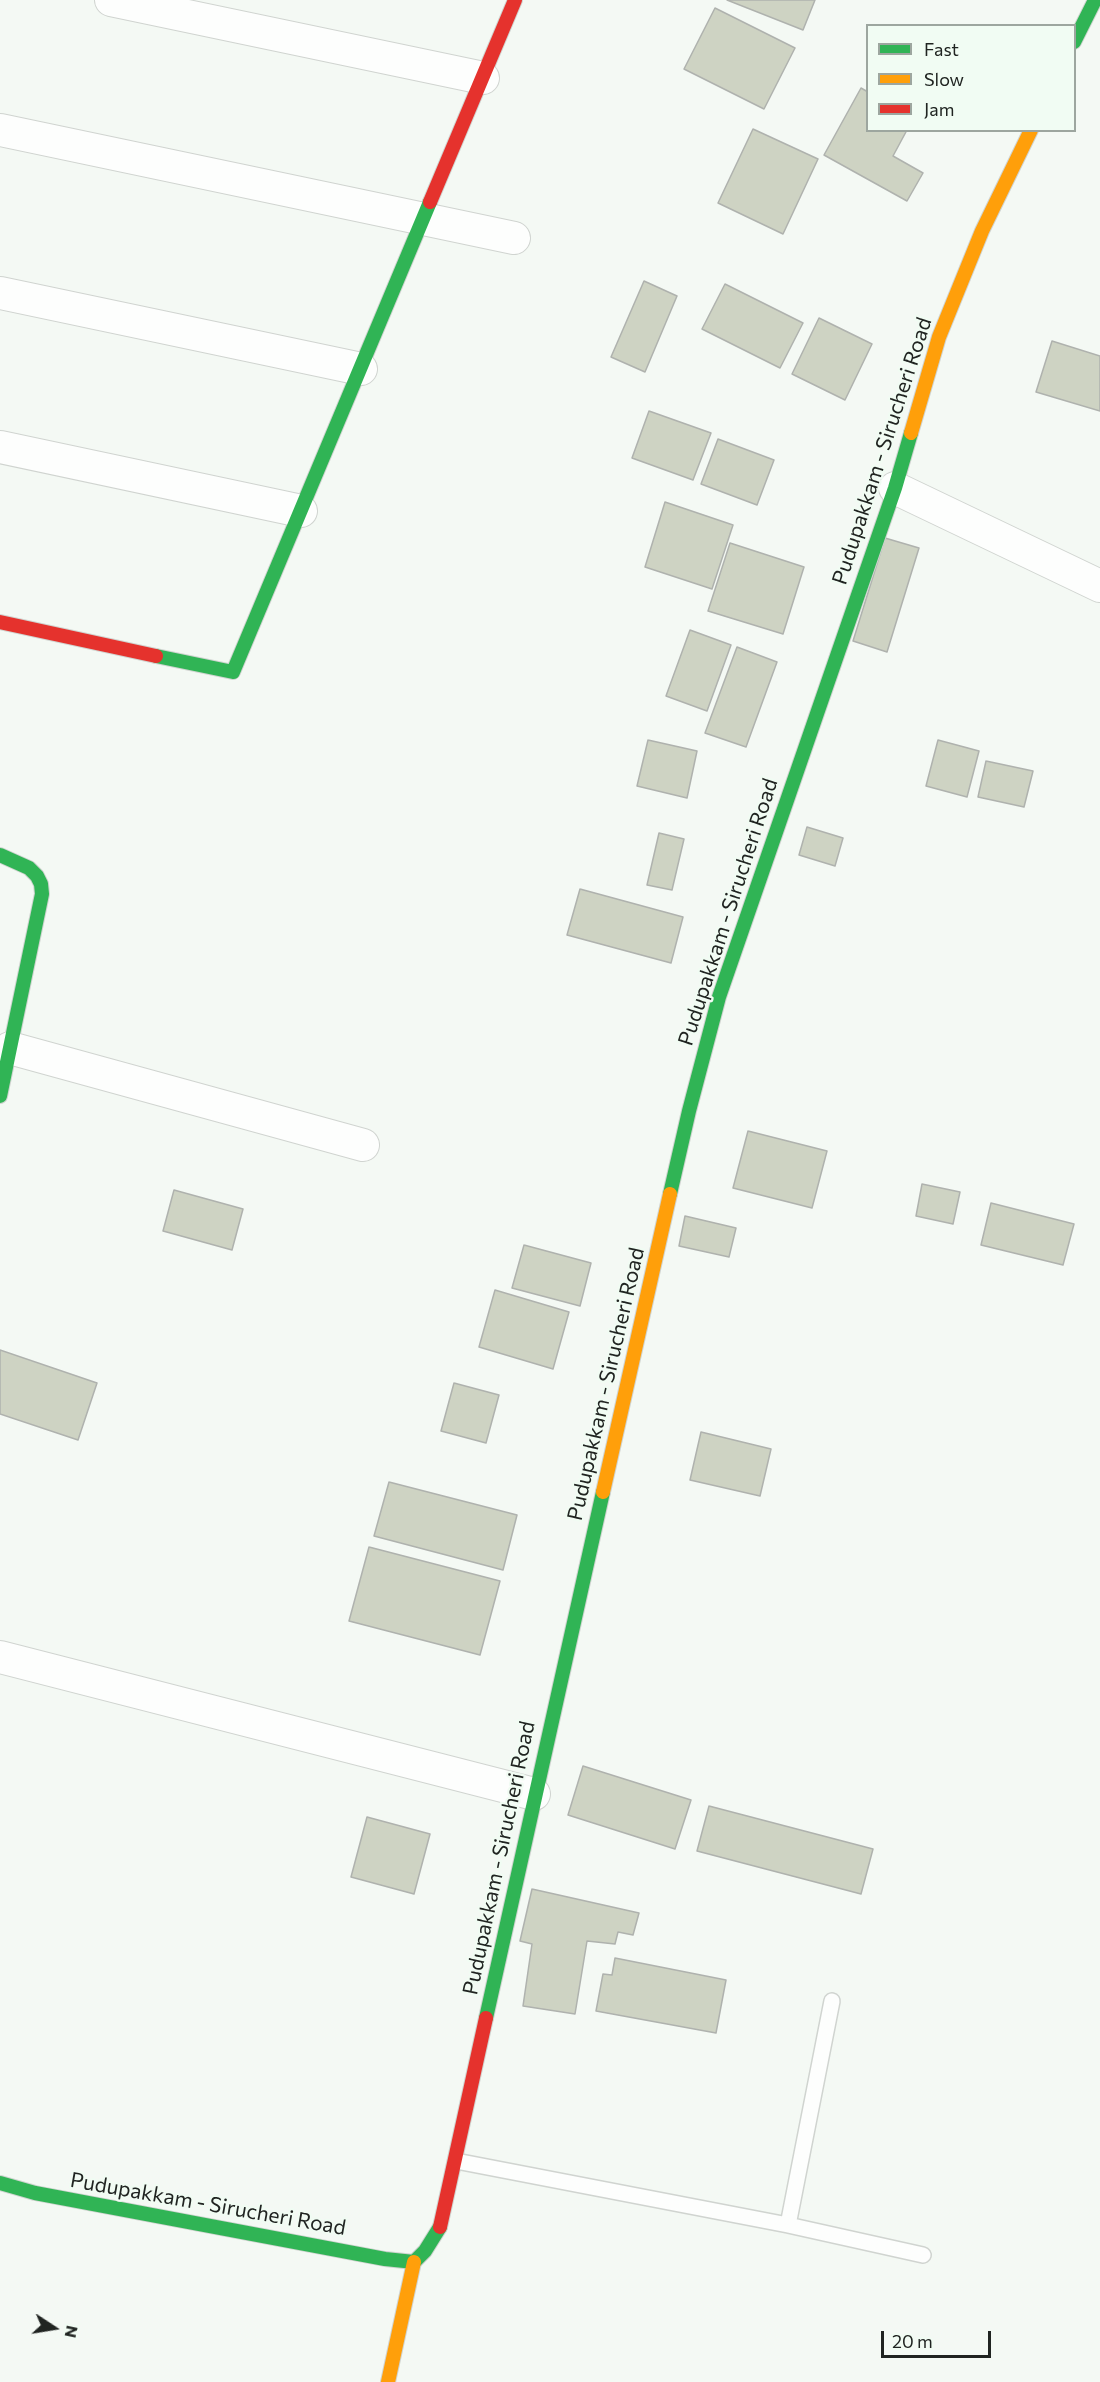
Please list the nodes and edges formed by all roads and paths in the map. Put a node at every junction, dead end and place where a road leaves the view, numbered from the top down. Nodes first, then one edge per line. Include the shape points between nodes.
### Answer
1 (111, 0) edge
2 (515, 0) edge
3 (1095, 0) edge
4 (1076, 38) edge
5 (483, 78) junction
6 (0, 130) edge
7 (1030, 132) edge
8 (424, 220) junction
9 (514, 238) dead end
10 (0, 293) edge
11 (361, 369) junction
12 (0, 447) edge
13 (896, 488) junction
14 (301, 511) junction
15 (1100, 586) edge
16 (0, 622) edge
17 (0, 855) edge
18 (10, 1048) junction
19 (0, 1096) edge
20 (363, 1145) dead end
21 (0, 1657) edge
22 (534, 1794) junction
23 (832, 2001) dead end
24 (456, 2161) junction
25 (0, 2183) edge
26 (788, 2225) junction
27 (923, 2255) dead end
28 (414, 2262) junction
29 (388, 2382) edge

1 - 5 street
2 - 5 street
3 - 4 street
5 - 8 street
6 - 8 street
7 - 13 street, Pudupakkam - Sirucheri Road via 982,231 939,337
8 - 9 street
8 - 11 street
10 - 11 street
11 - 14 street
12 - 14 street
13 - 15 street
13 - 22 street, Pudupakkam - Sirucheri Road via 719,997 689,1111
14 - 16 street via 233,672
17 - 18 street via 29,868 41,884 40,906
18 - 19 street
18 - 20 street
21 - 22 street
22 - 24 street, Pudupakkam - Sirucheri Road
23 - 26 lane
24 - 26 lane
24 - 28 street, Pudupakkam - Sirucheri Road via 442,2223
25 - 28 street, Pudupakkam - Sirucheri Road via 226,2230
26 - 27 lane
28 - 29 street

